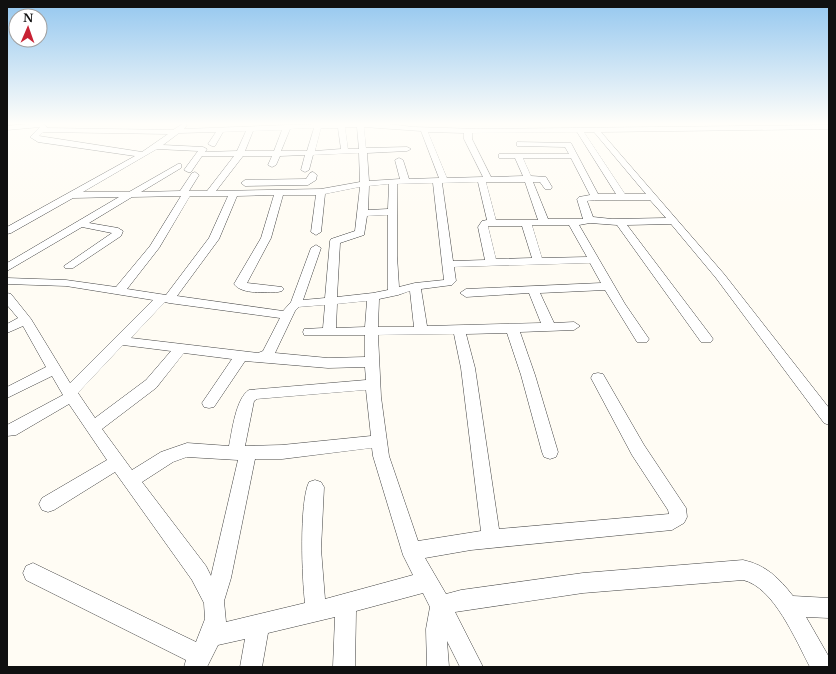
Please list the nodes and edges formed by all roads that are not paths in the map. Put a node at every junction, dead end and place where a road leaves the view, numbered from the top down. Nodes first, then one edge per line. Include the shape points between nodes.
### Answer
1 (141, 154) edge
2 (201, 154) edge
3 (240, 154) edge
4 (277, 154) edge
5 (310, 154) edge
6 (364, 154) edge
7 (432, 154) edge
8 (477, 154) edge
9 (595, 154) edge
10 (617, 154) edge
11 (144, 155) joint
12 (502, 156) dead end
13 (518, 156) junction
14 (574, 156) joint
15 (399, 160) dead end
16 (178, 166) dead end
17 (272, 166) dead end
18 (305, 170) dead end
19 (286, 173) dead end
20 (249, 175) dead end
21 (313, 176) dead end
22 (484, 179) junction
23 (528, 179) junction
24 (441, 180) junction
25 (405, 181) junction
26 (393, 182) junction
27 (245, 183) junction
28 (366, 183) junction
29 (548, 187) dead end
30 (285, 188) junction
31 (321, 192) junction
32 (237, 193) junction
33 (128, 194) junction
34 (185, 194) junction
35 (210, 194) junction
36 (73, 195) junction
37 (595, 197) junction
38 (622, 197) junction
39 (654, 197) junction
40 (363, 212) junction
41 (392, 212) junction
42 (588, 220) junction
43 (674, 221) junction
44 (492, 222) junction
45 (620, 222) junction
46 (526, 223) junction
47 (544, 223) junction
48 (573, 223) junction
49 (79, 224) junction
50 (7, 231) edge
51 (316, 232) dead end
52 (316, 248) dead end
53 (595, 260) junction
54 (491, 262) junction
55 (538, 262) junction
56 (448, 264) junction
57 (69, 266) dead end
58 (7, 268) edge
59 (7, 281) edge
60 (415, 286) junction
61 (609, 286) junction
62 (278, 290) dead end
63 (533, 290) junction
64 (119, 291) junction
65 (394, 293) junction
66 (466, 293) dead end
67 (7, 297) edge
68 (373, 298) junction
69 (166, 299) junction
70 (331, 300) junction
71 (296, 304) junction
72 (287, 315) junction
73 (25, 319) junction
74 (574, 326) dead end
75 (549, 327) junction
76 (7, 329) edge
77 (512, 329) junction
78 (459, 330) junction
79 (329, 331) junction
80 (371, 331) junction
81 (421, 331) junction
82 (308, 332) dead end
83 (642, 339) dead end
84 (706, 339) dead end
85 (122, 340) junction
86 (181, 348) junction
87 (241, 356) junction
88 (265, 357) junction
89 (371, 362) junction
90 (55, 368) junction
91 (598, 378) dead end
92 (373, 384) junction
93 (7, 393) edge
94 (71, 394) junction
95 (209, 403) dead end
96 (829, 419) edge
97 (93, 427) junction
98 (10, 431) dead end
99 (379, 441) junction
100 (550, 452) dead end
101 (239, 453) junction
102 (117, 462) junction
103 (130, 480) junction
104 (315, 487) dead end
105 (48, 504) dead end
106 (491, 539) junction
107 (412, 551) junction
108 (33, 573) dead end
109 (428, 582) junction
110 (214, 602) junction
111 (346, 604) junction
112 (442, 606) junction
113 (788, 606) junction
114 (829, 608) edge
115 (317, 611) junction
116 (259, 624) junction
117 (211, 636) junction
118 (198, 661) edge
119 (251, 667) edge
120 (344, 667) edge
121 (438, 667) edge
122 (472, 667) edge
123 (822, 667) edge

1 - 11 street
2 - 34 street via 191,173
3 - 35 street
4 - 17 street
5 - 18 street
6 - 28 street
7 - 24 street
8 - 22 street
9 - 38 street
10 - 39 street
11 - 36 street
12 - 13 street
13 - 14 street
13 - 23 street
14 - 37 street
15 - 25 street
16 - 33 street
19 - 30 street
20 - 27 street
21 - 30 street via 310,181
22 - 23 street
22 - 24 street
22 - 44 street
23 - 29 street via 543,179
23 - 47 street
24 - 25 street
24 - 56 street
25 - 26 street
26 - 28 street
26 - 41 street
27 - 30 street
27 - 32 street
28 - 31 street
28 - 40 street
30 - 31 street
30 - 32 street
30 - 62 street via 266,238 240,284
31 - 51 street
32 - 35 street
32 - 69 street via 214,239
33 - 34 street
33 - 36 street
33 - 49 street
34 - 35 street
34 - 64 street via 154,248
36 - 50 street
37 - 38 street
37 - 42 street via 582,199
38 - 39 street
39 - 43 street
40 - 41 street
40 - 70 street via 360,233 335,242
41 - 65 street
42 - 45 street
42 - 48 street
43 - 45 street
43 - 96 street via 720,276
44 - 46 street
44 - 54 street via 483,224
45 - 84 street
46 - 47 street
46 - 55 street
47 - 48 street
48 - 53 street
49 - 57 street via 118,231
49 - 58 street
52 - 71 street
53 - 55 street
53 - 61 street
54 - 55 street
54 - 56 street
56 - 60 street via 448,283
59 - 64 street via 66,283
60 - 65 street
60 - 81 street
61 - 63 street
61 - 83 street
63 - 66 street
63 - 75 street
64 - 69 street
65 - 68 street
67 - 73 street
68 - 70 street
68 - 80 street
69 - 72 street
69 - 85 street
70 - 71 street
70 - 79 street
71 - 72 street via 290,308
72 - 88 street
73 - 76 street
73 - 90 street
74 - 75 street
75 - 77 street
77 - 78 street
77 - 100 street
78 - 81 street
78 - 106 street via 468,368
79 - 80 street
79 - 82 street
80 - 81 street
80 - 89 street
85 - 86 street
85 - 94 street
86 - 87 street
86 - 97 street via 151,384
87 - 88 street
87 - 95 street
88 - 89 street via 328,363
89 - 92 street
90 - 93 street
90 - 94 street
91 - 106 street via 638,450 677,508 678,516 672,522
92 - 99 street
92 - 101 street via 254,394 247,401
94 - 97 street
94 - 98 street
97 - 102 street
99 - 101 street via 282,452
99 - 107 street via 381,456
101 - 103 street via 187,450 175,453
101 - 110 street via 248,453
102 - 103 street
102 - 105 street
103 - 110 street via 199,573
104 - 115 street via 311,541 312,583
106 - 107 street
107 - 109 street
108 - 118 street
109 - 111 street via 373,594
109 - 112 street
110 - 117 street via 216,619
111 - 115 street
111 - 120 street
112 - 113 street via 461,600 583,583 743,570 754,572 764,578
112 - 121 street via 436,630
112 - 122 street
113 - 114 street
113 - 123 street
115 - 116 street
116 - 117 street
116 - 119 street
117 - 118 street

